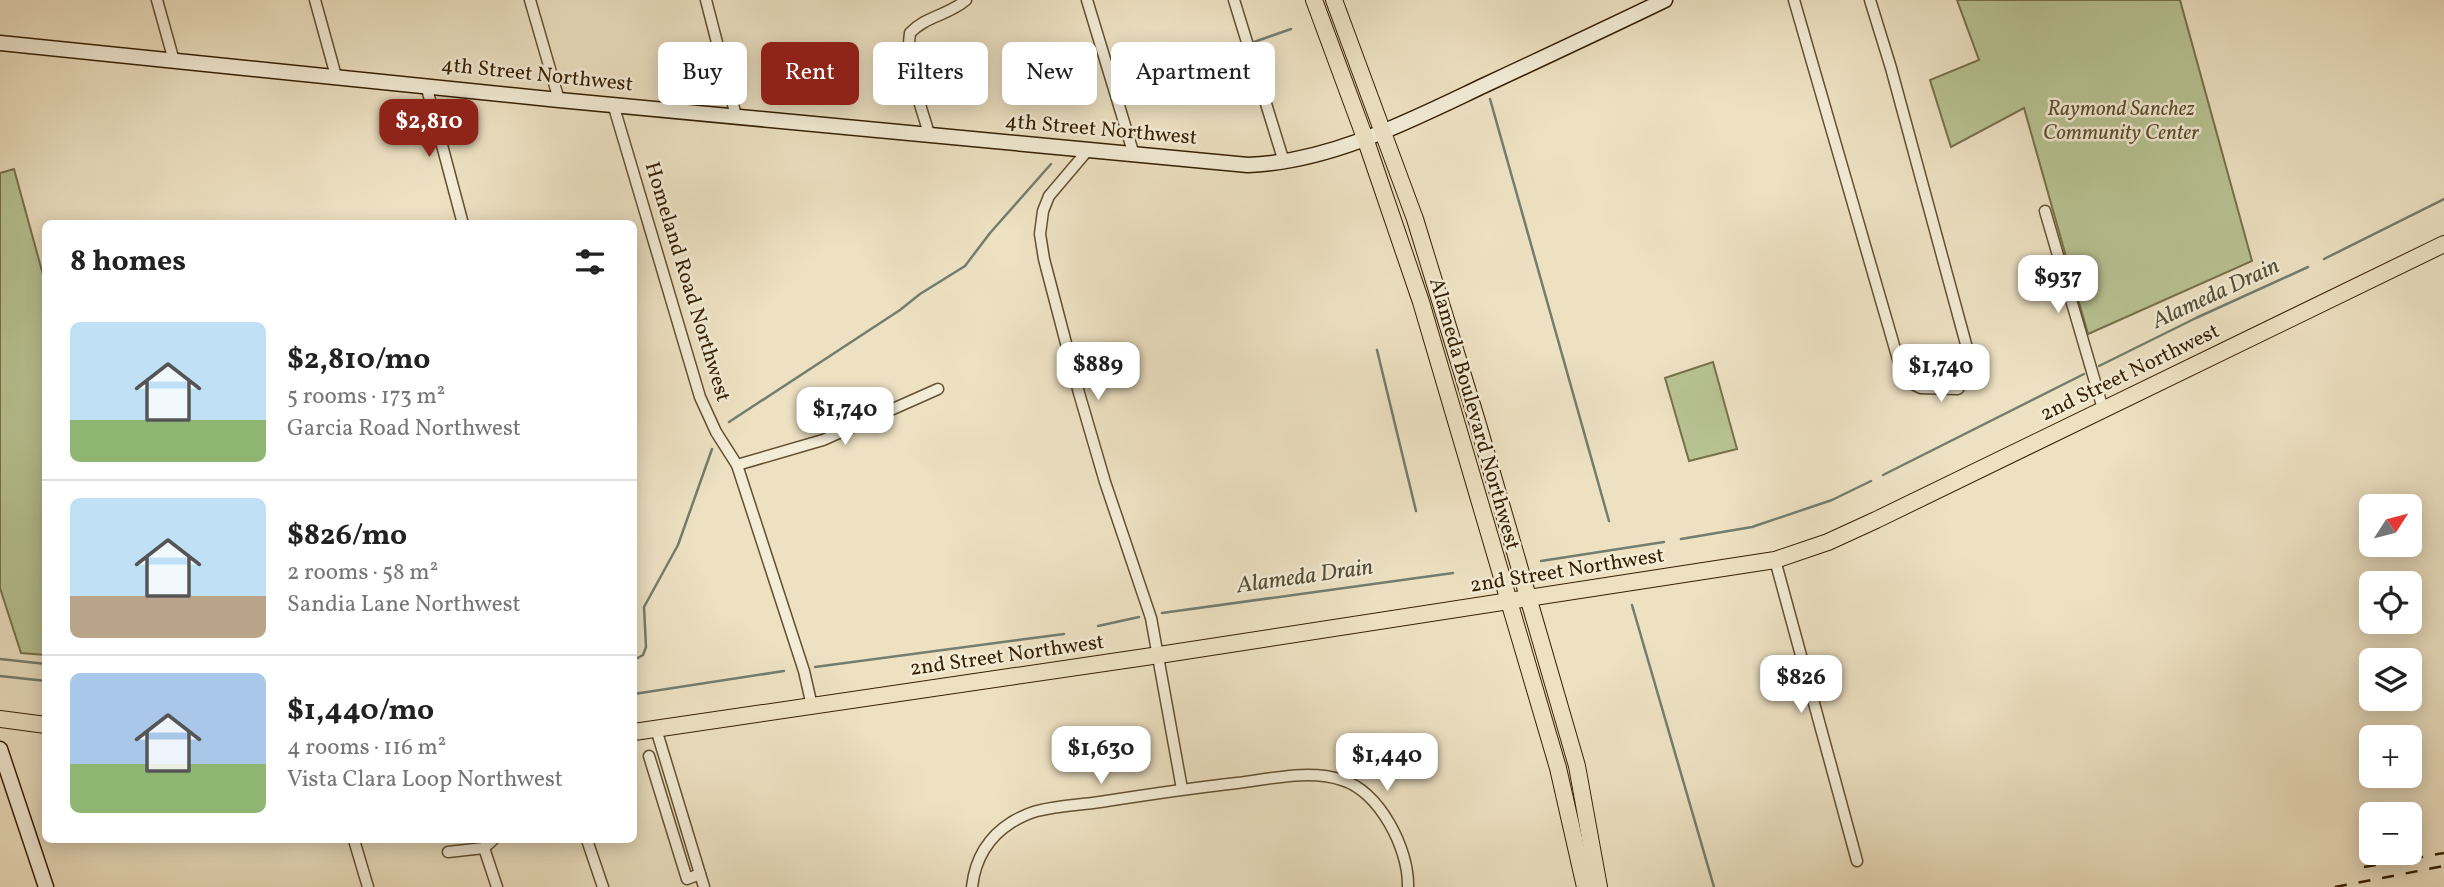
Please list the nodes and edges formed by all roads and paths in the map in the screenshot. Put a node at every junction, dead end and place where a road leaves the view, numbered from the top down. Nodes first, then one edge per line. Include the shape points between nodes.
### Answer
1 (157, 0) edge
2 (315, 0) edge
3 (530, 0) edge
4 (706, 0) edge
5 (966, 0) edge
6 (1087, 0) edge
7 (1234, 0) edge
8 (1314, 0) edge
9 (1335, 0) edge
10 (1665, 0) edge
11 (1794, 0) edge
12 (1870, 0) edge
13 (0, 43) edge
14 (174, 61) junction
15 (336, 76) junction
16 (425, 85) junction
17 (559, 100) junction
18 (613, 104) junction
19 (736, 116) junction
20 (1383, 131) junction
21 (929, 134) junction
22 (1365, 138) junction
23 (1088, 150) junction
24 (1134, 155) junction
25 (1284, 162) junction
26 (2045, 211) dead end
27 (462, 220) edge
28 (2444, 244) edge
29 (938, 389) dead end
30 (2103, 409) junction
31 (737, 465) junction
32 (1775, 560) junction
33 (1529, 598) junction
34 (1508, 601) junction
35 (1159, 655) junction
36 (812, 706) junction
37 (0, 719) edge
38 (42, 724) edge
39 (656, 729) junction
40 (637, 732) edge
41 (0, 749) edge
42 (649, 756) dead end
43 (1182, 789) junction
44 (355, 843) edge
45 (490, 843) edge
46 (588, 843) edge
47 (484, 848) junction
48 (448, 852) dead end
49 (1857, 861) dead end
50 (700, 874) junction
51 (688, 883) edge
52 (46, 887) edge
53 (368, 887) edge
54 (497, 887) edge
55 (603, 887) edge
56 (704, 887) edge
57 (972, 887) edge
58 (1408, 887) edge
59 (1586, 887) edge
60 (1600, 887) edge

1 - 14 street
2 - 15 street
3 - 17 street
4 - 19 street
5 - 21 street via 910,33 913,78
6 - 24 street
7 - 25 street
8 - 22 main road, Alameda Boulevard Northwest
9 - 20 main road, Alameda Boulevard Northwest
10 - 20 main road, 4th Street Northwest
11 - 12 street via 1904,380 1921,388 1958,388 1973,370
13 - 14 main road, 4th Street Northwest
14 - 15 main road, 4th Street Northwest
15 - 16 main road, 4th Street Northwest
16 - 17 main road, 4th Street Northwest
16 - 27 street
17 - 18 main road, 4th Street Northwest
18 - 19 main road, 4th Street Northwest
18 - 31 street, Homeland Road Northwest via 700,397
19 - 21 main road, 4th Street Northwest
20 - 22 main road, 4th Street Northwest
20 - 33 main road, Alameda Boulevard Northwest via 1439,294
21 - 23 main road, 4th Street Northwest
22 - 25 main road, 4th Street Northwest
22 - 34 main road, Alameda Boulevard Northwest via 1420,302
23 - 24 main road, 4th Street Northwest
23 - 35 street via 1049,196 1040,234 1079,393 1152,618
24 - 25 main road, 4th Street Northwest via 1248,164
26 - 30 street
28 - 30 main road, 2nd Street Northwest
29 - 31 street via 823,440
30 - 32 main road, 2nd Street Northwest via 1852,531
31 - 36 street, Homeland Road Northwest
32 - 33 main road, 2nd Street Northwest
32 - 49 street
33 - 34 main road, 2nd Street Northwest
33 - 60 main road, Alameda Boulevard Northwest via 1577,766
34 - 35 main road, 2nd Street Northwest
34 - 59 main road, Alameda Boulevard Northwest via 1558,768
35 - 36 main road, 2nd Street Northwest
35 - 43 street
36 - 39 main road, 2nd Street Northwest
37 - 38 main road
39 - 40 main road, 2nd Street Northwest
39 - 50 street
41 - 52 main road
42 - 51 street
43 - 57 street via 1034,811 1011,823 988,844 974,867
43 - 58 street via 1319,775 1343,780 1364,792 1382,811 1396,837
44 - 53 street
45 - 47 street
46 - 55 street
47 - 48 street
47 - 54 street
50 - 51 street
50 - 56 street

